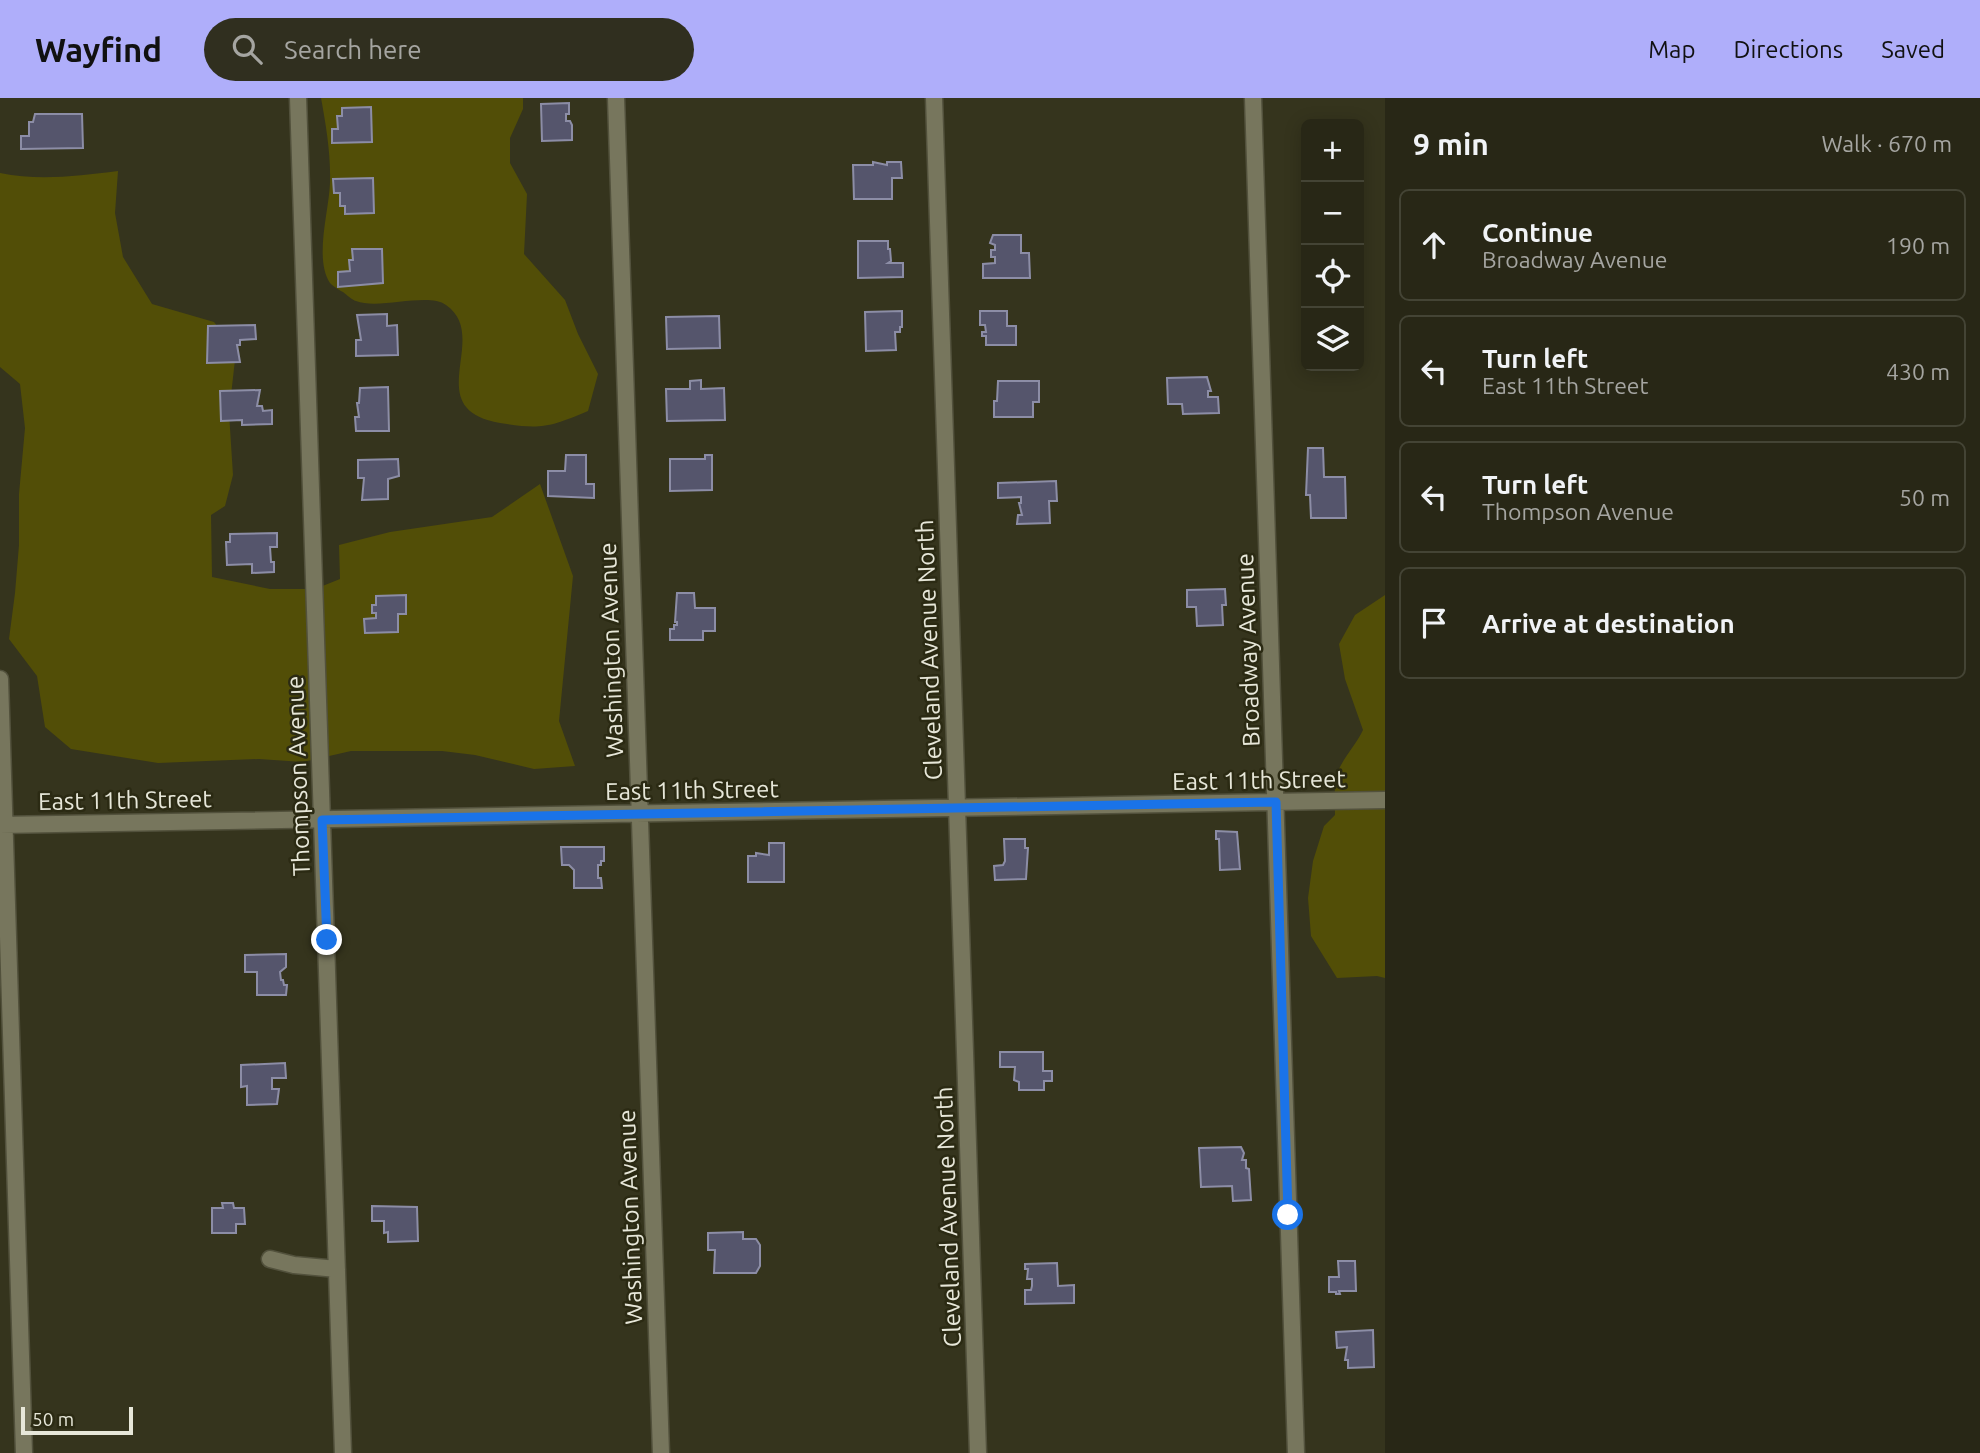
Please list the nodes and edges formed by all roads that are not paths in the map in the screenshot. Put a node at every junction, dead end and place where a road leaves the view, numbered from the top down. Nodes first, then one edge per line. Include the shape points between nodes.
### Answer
1 (298, 98) edge
2 (616, 98) edge
3 (934, 98) edge
4 (1253, 98) edge
5 (0, 679) edge
6 (1385, 800) edge
7 (1276, 802) junction
8 (957, 808) junction
9 (639, 813) junction
10 (322, 820) junction
11 (2, 825) edge
12 (6, 1030) edge
13 (270, 1259) dead end
14 (337, 1269) junction
15 (24, 1453) edge
16 (343, 1453) edge
17 (661, 1453) edge
18 (978, 1453) edge
19 (1296, 1453) edge

1 - 10 street, Thompson Avenue
2 - 9 street, Washington Avenue
3 - 8 street, Cleveland Avenue North
4 - 7 street, Broadway Avenue
5 - 11 street
6 - 7 street, East 11th Street
7 - 8 street, East 11th Street
7 - 19 street, Broadway Avenue
8 - 9 street, East 11th Street
8 - 18 street, Cleveland Avenue North
9 - 10 street, East 11th Street
9 - 17 street, Washington Avenue
10 - 11 street, East 11th Street
10 - 14 street, Thompson Avenue
11 - 12 street
12 - 15 street
13 - 14 street
14 - 16 street, Thompson Avenue

